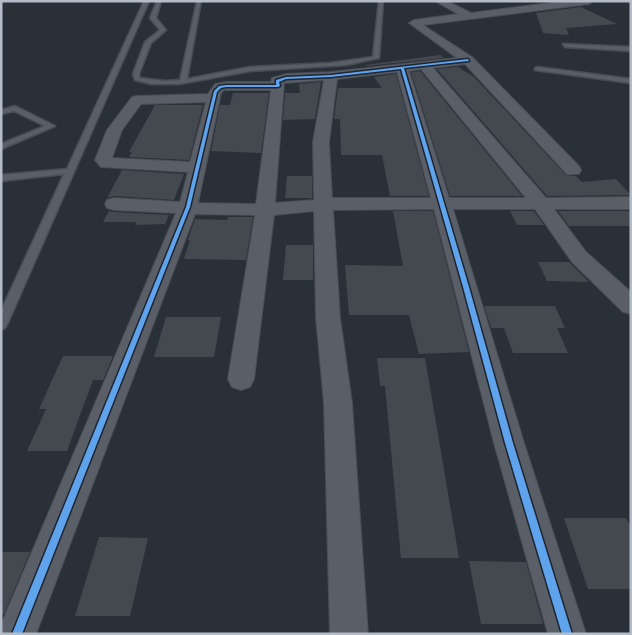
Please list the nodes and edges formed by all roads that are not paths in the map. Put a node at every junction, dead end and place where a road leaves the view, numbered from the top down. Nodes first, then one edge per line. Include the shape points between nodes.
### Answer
1 (147, 1) edge
2 (159, 1) edge
3 (199, 1) edge
4 (381, 1) edge
5 (439, 1) edge
6 (522, 1) edge
7 (589, 1) edge
8 (483, 5) dead end
9 (537, 8) junction
10 (499, 13) junction
11 (469, 16) junction
12 (565, 45) dead end
13 (631, 50) edge
14 (468, 60) junction
15 (413, 67) junction
16 (536, 69) dead end
17 (331, 76) junction
18 (183, 81) junction
19 (631, 81) edge
20 (278, 86) junction
21 (214, 98) junction
22 (1, 112) edge
23 (1, 147) edge
24 (198, 167) junction
25 (573, 170) dead end
26 (69, 171) junction
27 (1, 178) edge
28 (631, 203) edge
29 (114, 204) dead end
30 (325, 204) junction
31 (440, 205) junction
32 (542, 205) junction
33 (188, 207) junction
34 (265, 209) junction
35 (631, 306) edge
36 (1, 325) edge
37 (241, 380) dead end
38 (17, 634) edge
39 (349, 634) edge
40 (566, 634) edge

1 - 26 lane
2 - 18 lane via 154,18 163,30 148,42 137,79
3 - 18 lane
4 - 18 lane via 376,58 250,69
5 - 11 street
6 - 9 street
7 - 9 street
8 - 10 street
9 - 10 street
10 - 11 street
11 - 14 street via 414,23
12 - 13 lane
14 - 15 street
14 - 25 street
15 - 17 street
15 - 31 street
15 - 32 street
16 - 19 lane
17 - 20 street via 281,79 277,81
17 - 30 street via 321,142
20 - 21 street via 226,86 217,89
20 - 34 street
21 - 24 street
21 - 24 street via 136,100 115,130 103,160 107,164
22 - 23 lane via 15,108 52,126
24 - 33 street
26 - 27 lane
26 - 36 lane
28 - 32 street
29 - 33 street
30 - 31 street
30 - 34 street
30 - 39 street via 328,318 338,403
31 - 32 street
31 - 40 street
32 - 35 street via 579,256
33 - 34 street
33 - 38 street
34 - 37 street

